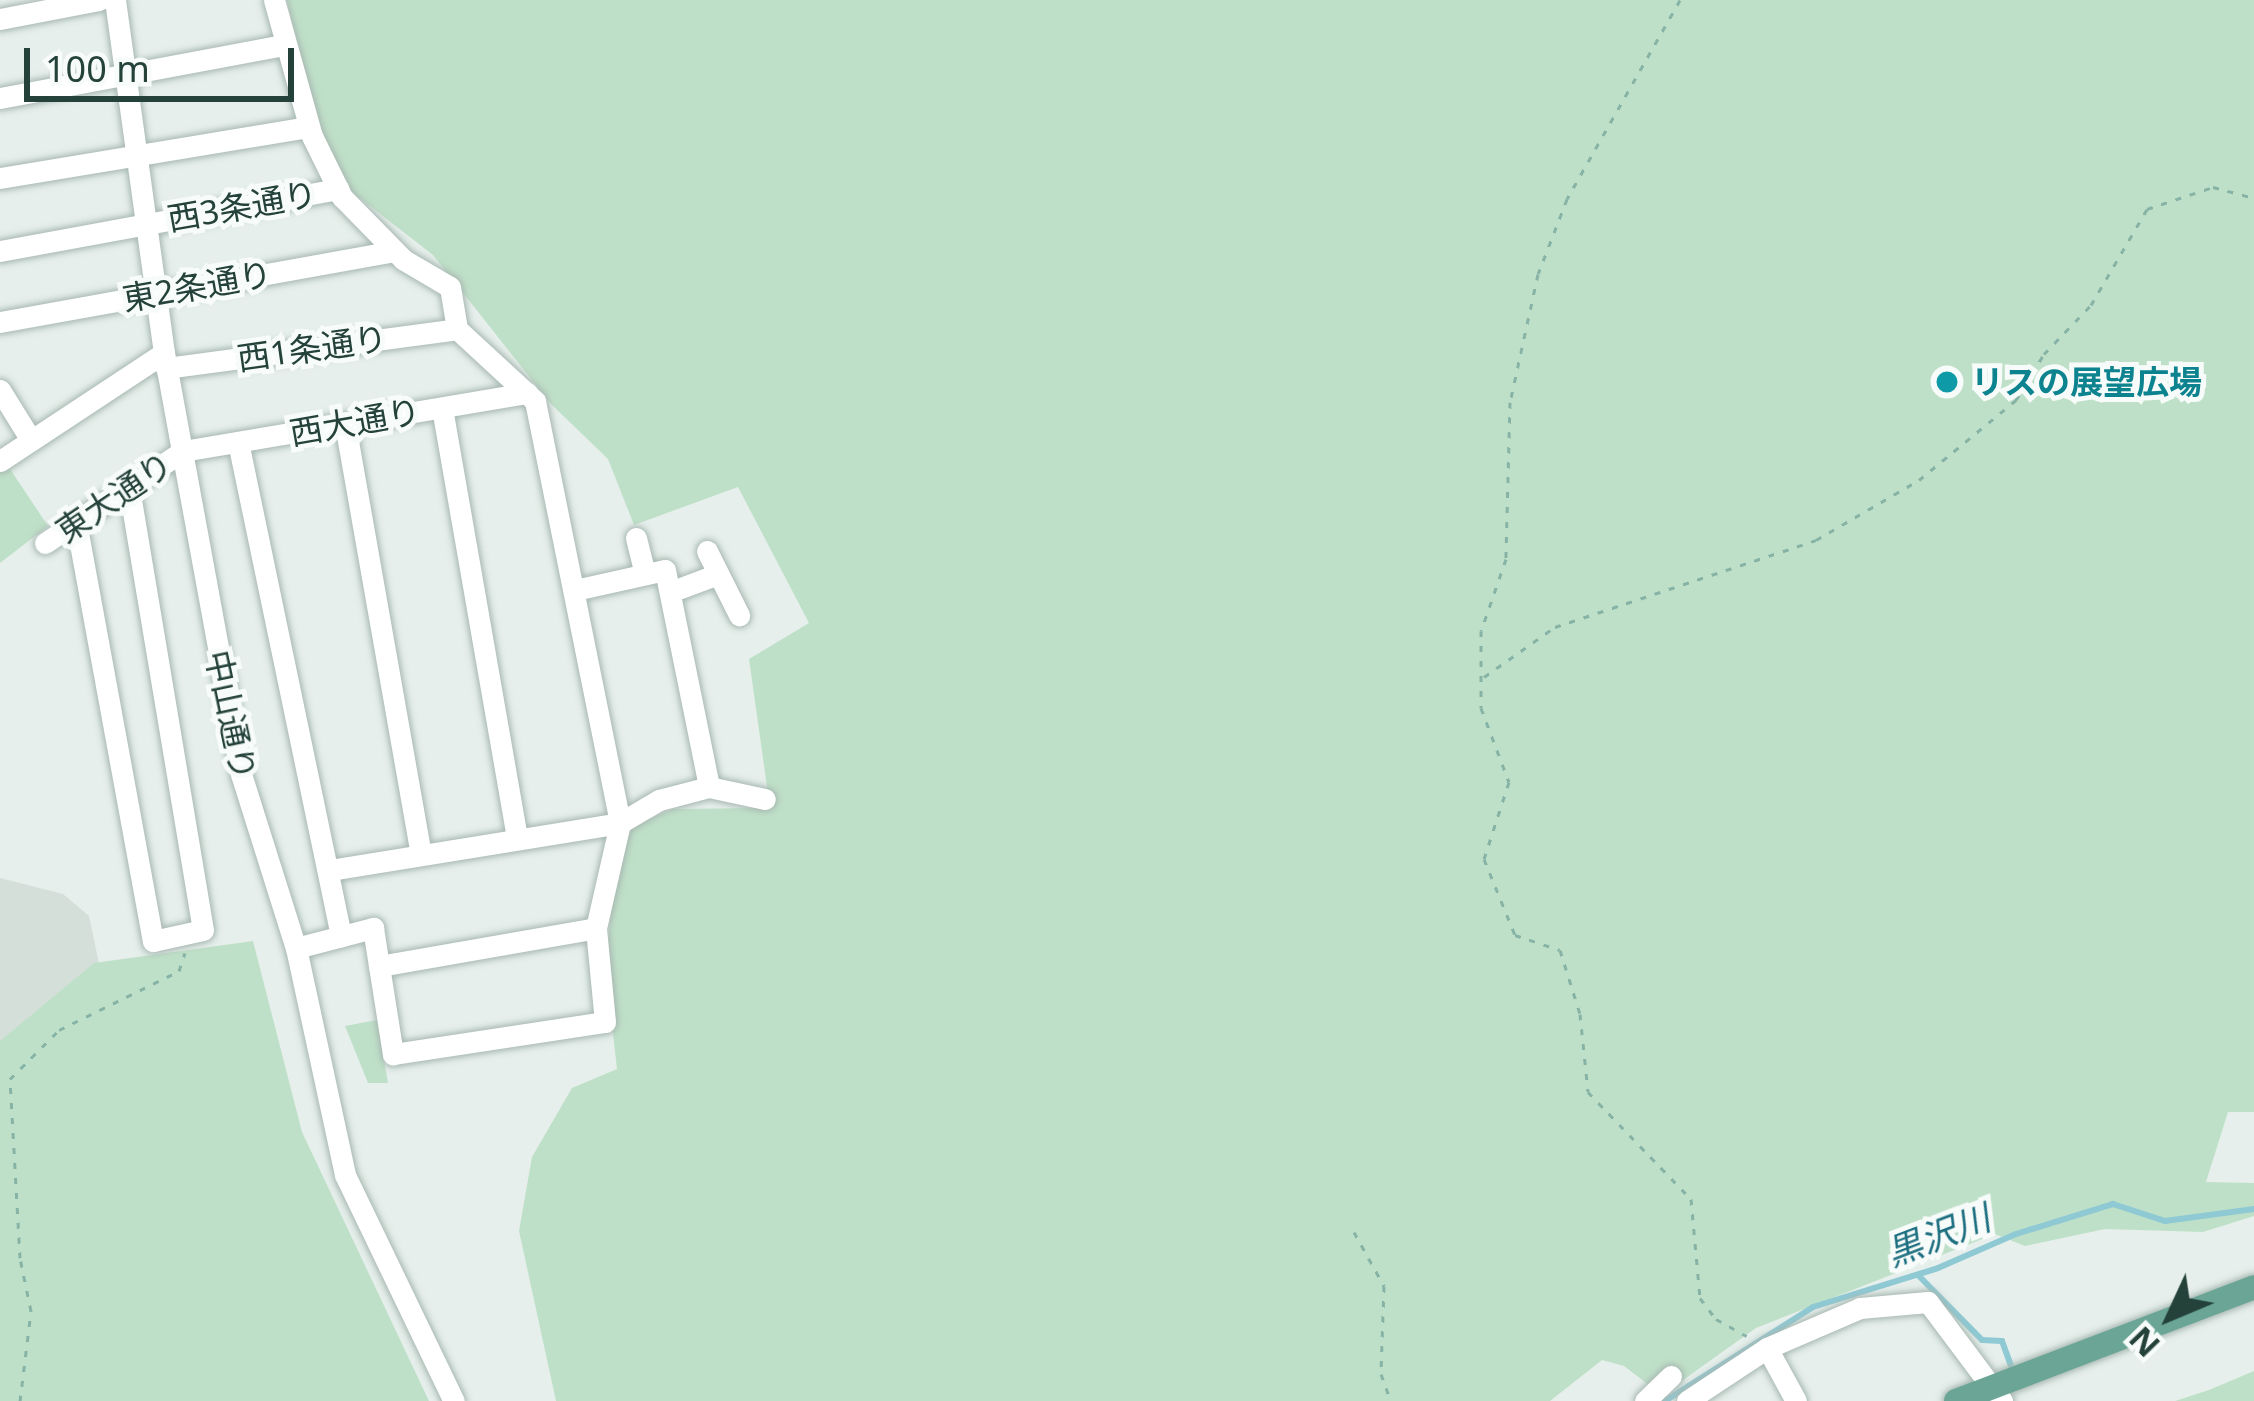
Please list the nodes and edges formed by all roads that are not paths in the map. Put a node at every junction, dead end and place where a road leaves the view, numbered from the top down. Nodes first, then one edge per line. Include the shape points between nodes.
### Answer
1 (99, 0) edge
2 (115, 0) edge
3 (274, 0) edge
4 (0, 19) edge
5 (284, 45) junction
6 (127, 76) junction
7 (0, 98) edge
8 (309, 127) junction
9 (137, 156) junction
10 (0, 178) edge
11 (338, 189) junction
12 (147, 224) junction
13 (0, 251) edge
14 (394, 251) junction
15 (157, 293) junction
16 (0, 322) edge
17 (457, 329) junction
18 (165, 361) junction
19 (0, 390) edge
20 (527, 393) junction
21 (442, 408) junction
22 (345, 424) junction
23 (32, 440) junction
24 (238, 442) junction
25 (183, 451) junction
26 (0, 461) edge
27 (129, 487) junction
28 (76, 522) junction
29 (636, 538) dead end
30 (45, 543) dead end
31 (706, 551) dead end
32 (645, 574) junction
33 (718, 574) junction
34 (574, 590) junction
35 (670, 592) junction
36 (739, 616) dead end
37 (709, 787) junction
38 (765, 799) dead end
39 (620, 823) junction
40 (517, 836) junction
41 (421, 854) junction
42 (328, 870) junction
43 (596, 928) junction
44 (341, 936) junction
45 (296, 948) junction
46 (379, 966) junction
47 (2254, 1287) edge
48 (1767, 1348) junction
49 (1671, 1376) dead end
50 (2006, 1386) edge
51 (454, 1401) edge
52 (1645, 1401) edge
53 (1687, 1401) edge
54 (1796, 1401) edge
55 (1956, 1401) edge

1 - 4 street
2 - 6 street, 中山通り
3 - 5 street
5 - 6 street
5 - 8 street
6 - 7 street
6 - 9 street, 中山通り
8 - 9 street
8 - 11 street
9 - 10 street
9 - 12 street, 中山通り
11 - 12 street, 西3条通り
11 - 14 street
12 - 13 street, 西3条通り
12 - 15 street, 中山通り
14 - 15 street, 東2条通り
14 - 17 street via 450,287
15 - 16 street, 東2条通り
15 - 18 street, 中山通り
17 - 18 street, 西1条通り
17 - 20 street
18 - 23 street
18 - 25 street, 中山通り
19 - 23 street
20 - 21 street, 西大通り
20 - 34 street
21 - 22 street, 西大通り
21 - 40 street
22 - 24 street, 西大通り
22 - 41 street
23 - 26 street
24 - 25 street, 西大通り
24 - 42 street
25 - 27 street, 東大通り
25 - 45 street, 中山通り via 241,774
27 - 28 street, 東大通り
27 - 28 street via 202,930 153,941
28 - 30 street, 東大通り
29 - 32 street
31 - 33 street
32 - 34 street
32 - 35 street via 665,570
33 - 35 street
33 - 36 street
34 - 39 street
35 - 37 street
37 - 38 street
37 - 39 street via 659,800
39 - 40 street
39 - 43 street
40 - 41 street
41 - 42 street
42 - 44 street
43 - 46 street
43 - 46 street via 605,1022 393,1054
44 - 45 street
44 - 46 street via 373,928
45 - 51 street, 中山通り via 345,1175
47 - 50 main road
48 - 50 street via 1860,1308 1928,1302
48 - 53 street
48 - 54 street
49 - 52 street
50 - 55 main road

